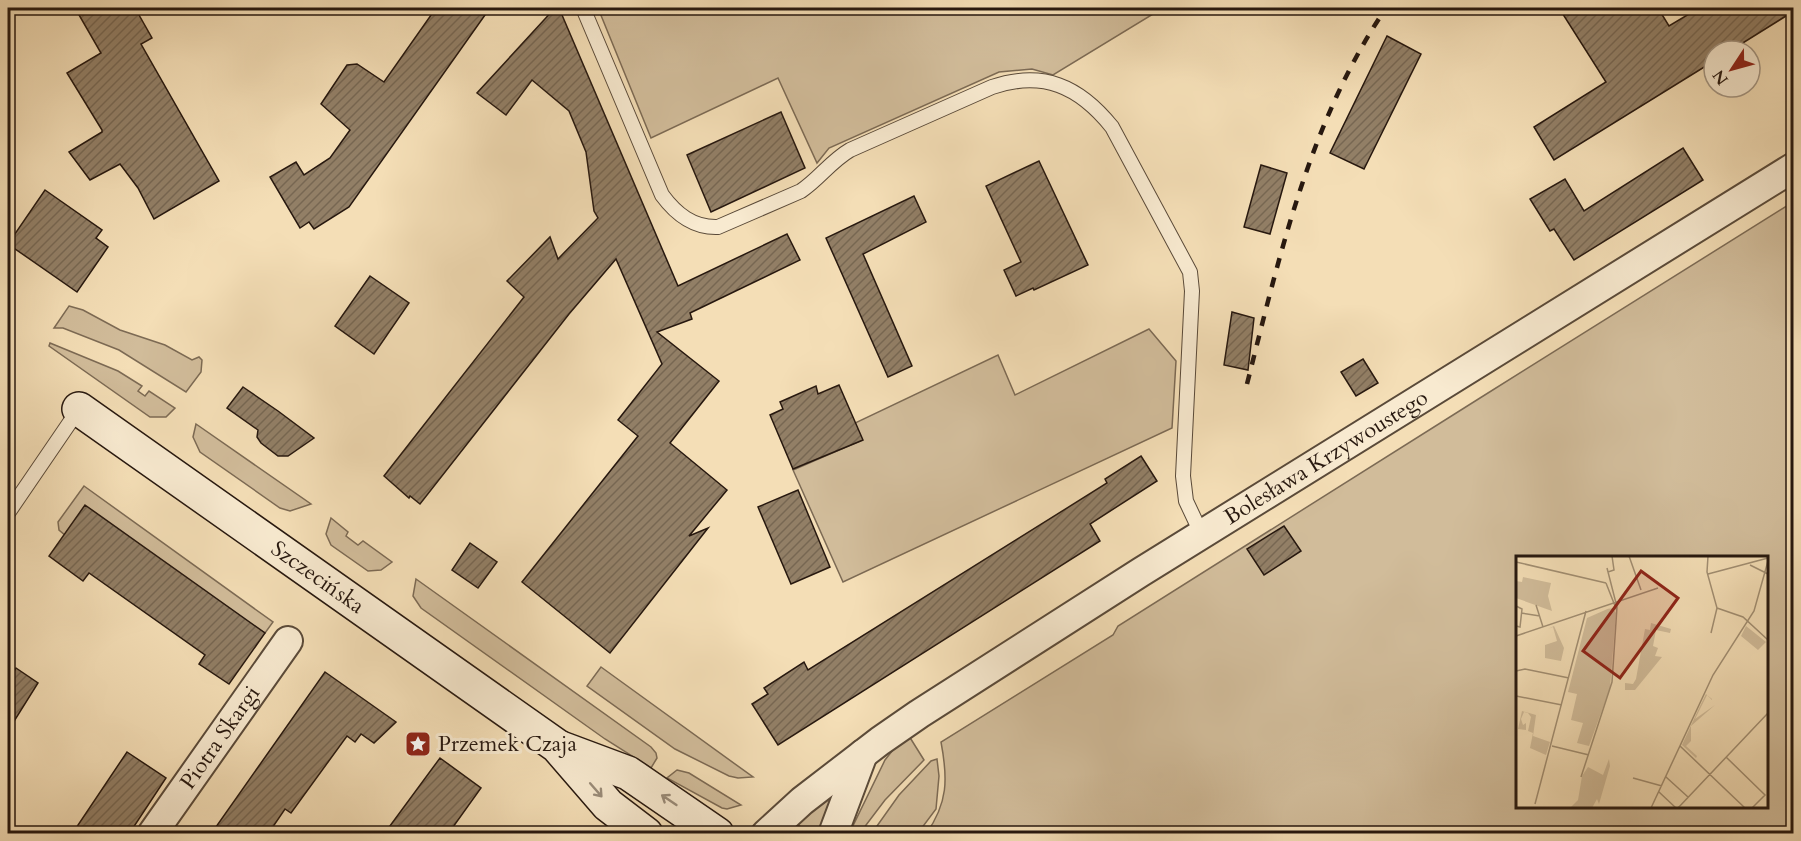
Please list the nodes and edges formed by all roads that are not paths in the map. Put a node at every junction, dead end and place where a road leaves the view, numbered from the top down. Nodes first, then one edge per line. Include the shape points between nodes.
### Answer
1 (584, 8) edge
2 (1794, 167) edge
3 (79, 409) joint
4 (8, 513) edge
5 (1202, 535) junction
6 (288, 641) dead end
7 (557, 746) junction
8 (863, 754) junction
9 (637, 830) edge
10 (152, 834) edge
11 (717, 834) edge
12 (766, 834) edge
13 (833, 834) edge

1 - 5 lane via 662,195 681,217 709,228 801,191 850,150 992,87 1041,80 1082,96 1112,127 1190,272 1183,476 1186,501
2 - 5 street, Bolesława Krzywoustego
3 - 4 lane
3 - 7 street, Szczecińska
5 - 8 street, Bolesława Krzywoustego via 919,714
6 - 10 street, Piotra Skargi
7 -> 9 street, Szczecińska via 608,805
11 -> 7 street, Szczecińska via 628,773
8 - 12 street, Bolesława Krzywoustego
8 - 13 street

